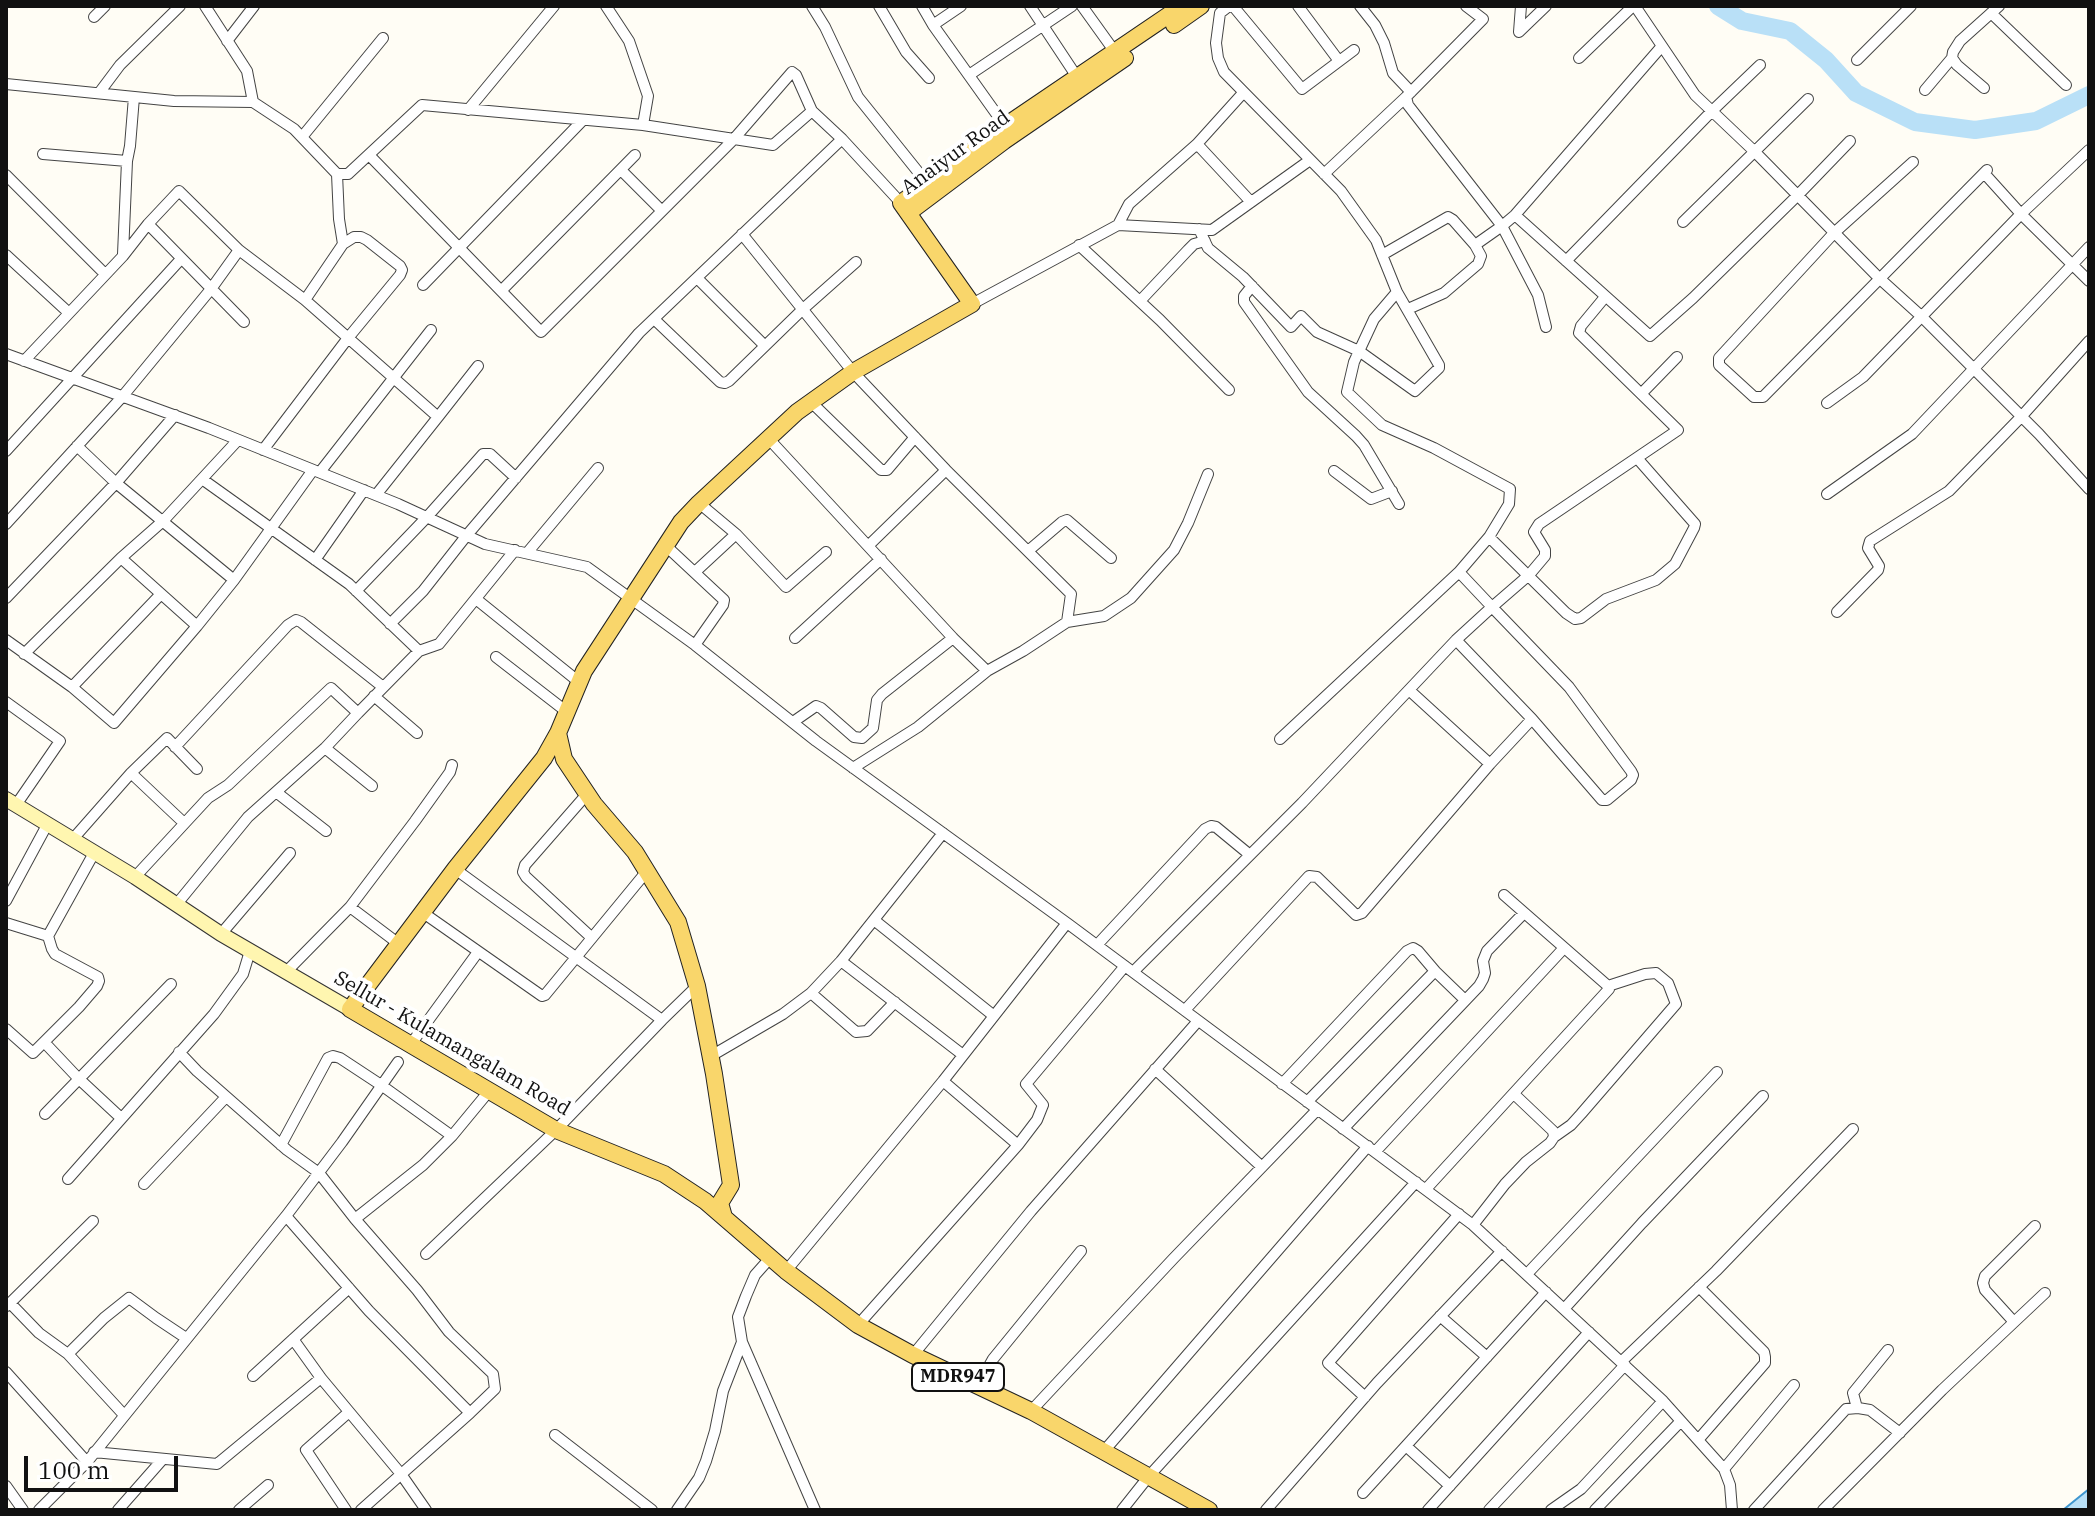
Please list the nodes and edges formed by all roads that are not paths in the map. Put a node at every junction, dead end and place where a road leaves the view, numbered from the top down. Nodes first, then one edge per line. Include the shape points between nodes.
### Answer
1 (105, 6) edge
2 (180, 6) edge
3 (205, 6) edge
4 (254, 6) edge
5 (554, 6) edge
6 (606, 6) edge
7 (812, 6) edge
8 (879, 6) edge
9 (922, 6) edge
10 (961, 6) edge
11 (1030, 6) edge
12 (1072, 6) edge
13 (1082, 6) edge
14 (1182, 6) edge
15 (1201, 6) edge
16 (1231, 6) edge
17 (1298, 6) edge
18 (1360, 6) edge
19 (1466, 6) edge
20 (1521, 6) edge
21 (1546, 6) edge
22 (1634, 6) edge
23 (1911, 6) edge
24 (1479, 10) edge
25 (1995, 10) edge
26 (94, 17) dead end
27 (933, 25) junction
28 (1044, 25) junction
29 (383, 38) dead end
30 (227, 41) junction
31 (1662, 46) junction
32 (1354, 50) dead end
33 (1115, 52) junction
34 (1579, 58) dead end
35 (1952, 58) junction
36 (1857, 60) dead end
37 (1339, 61) junction
38 (1760, 65) dead end
39 (969, 75) junction
40 (1077, 77) junction
41 (929, 78) dead end
42 (6, 84) edge
43 (2066, 85) dead end
44 (1984, 88) dead end
45 (1925, 90) dead end
46 (99, 93) junction
47 (1243, 93) junction
48 (1408, 95) junction
49 (134, 97) junction
50 (1808, 99) dead end
51 (253, 102) junction
52 (468, 110) junction
53 (812, 111) junction
54 (1712, 111) junction
55 (582, 121) junction
56 (643, 125) junction
57 (1005, 126) junction
58 (302, 137) junction
59 (842, 139) junction
60 (733, 140) junction
61 (1850, 141) dead end
62 (1197, 144) junction
63 (2089, 150) edge
64 (1754, 151) junction
65 (43, 154) dead end
66 (369, 155) junction
67 (635, 155) dead end
68 (1310, 160) junction
69 (127, 161) junction
70 (1913, 162) dead end
71 (621, 170) junction
72 (337, 174) junction
73 (1324, 174) junction
74 (10, 179) edge
75 (927, 183) junction
76 (6, 194) edge
77 (1797, 196) junction
78 (1251, 202) junction
79 (905, 208) junction
80 (662, 211) junction
81 (2021, 214) junction
82 (1515, 215) junction
83 (1683, 222) dead end
84 (148, 224) junction
85 (1118, 225) junction
86 (1502, 226) junction
87 (1199, 229) junction
88 (1834, 233) junction
89 (742, 234) junction
90 (1205, 241) junction
91 (343, 244) junction
92 (1079, 245) junction
93 (1475, 245) junction
94 (458, 247) junction
95 (2089, 247) edge
96 (239, 250) junction
97 (6, 255) edge
98 (1382, 255) junction
99 (123, 256) junction
100 (181, 259) junction
101 (1566, 261) junction
102 (856, 262) dead end
103 (2071, 264) junction
104 (105, 274) junction
105 (697, 278) junction
106 (1879, 278) junction
107 (2089, 281) edge
108 (423, 285) dead end
109 (1252, 286) junction
110 (211, 289) junction
111 (501, 291) junction
112 (1397, 292) junction
113 (1605, 297) junction
114 (305, 300) junction
115 (1140, 301) junction
116 (972, 304) junction
117 (803, 309) junction
118 (1408, 309) junction
119 (69, 313) junction
120 (1921, 316) junction
121 (654, 319) junction
122 (244, 322) dead end
123 (1546, 327) dead end
124 (431, 330) dead end
125 (348, 338) junction
126 (2089, 341) edge
127 (765, 346) junction
128 (6, 347) edge
129 (1359, 351) junction
130 (15, 357) edge
131 (1677, 357) dead end
132 (6, 366) edge
133 (478, 366) dead end
134 (1972, 369) junction
135 (853, 372) junction
136 (73, 378) junction
137 (393, 378) junction
138 (1229, 390) dead end
139 (1642, 393) junction
140 (122, 397) junction
141 (811, 402) junction
142 (1827, 403) dead end
143 (175, 415) junction
144 (438, 417) junction
145 (2021, 417) junction
146 (915, 437) junction
147 (768, 438) junction
148 (238, 440) junction
149 (77, 446) junction
150 (263, 450) junction
151 (6, 451) edge
152 (1637, 458) junction
153 (598, 468) dead end
154 (946, 470) junction
155 (316, 471) junction
156 (1334, 471) dead end
157 (1208, 474) dead end
158 (516, 478) junction
159 (202, 479) junction
160 (116, 483) junction
161 (2089, 489) edge
162 (364, 490) junction
163 (1392, 491) junction
164 (1827, 494) dead end
165 (376, 495) junction
166 (699, 503) junction
167 (1399, 504) dead end
168 (427, 517) junction
169 (163, 521) junction
170 (6, 524) edge
171 (272, 529) junction
172 (736, 534) junction
173 (467, 535) junction
174 (1489, 537) junction
175 (665, 545) junction
176 (868, 546) junction
177 (1028, 551) junction
178 (521, 552) junction
179 (826, 552) dead end
180 (121, 558) junction
181 (1111, 558) dead end
182 (881, 559) junction
183 (315, 560) junction
184 (695, 572) junction
185 (1459, 572) junction
186 (1529, 575) junction
187 (234, 580) junction
188 (356, 591) junction
189 (161, 594) junction
190 (6, 598) edge
191 (476, 599) junction
192 (630, 599) junction
193 (1492, 607) junction
194 (1837, 612) dead end
195 (1067, 622) junction
196 (390, 624) junction
197 (197, 626) junction
198 (795, 638) dead end
199 (953, 638) junction
200 (6, 640) edge
201 (1456, 640) junction
202 (695, 645) junction
203 (419, 651) junction
204 (24, 654) junction
205 (496, 657) dead end
206 (987, 671) junction
207 (579, 682) junction
208 (72, 687) junction
209 (383, 687) junction
210 (1409, 690) junction
211 (374, 696) junction
212 (6, 702) edge
213 (567, 712) junction
214 (358, 713) junction
215 (1532, 719) junction
216 (793, 722) junction
217 (417, 733) dead end
218 (558, 733) junction
219 (1280, 739) dead end
220 (175, 747) junction
221 (325, 748) junction
222 (1490, 764) junction
223 (452, 765) dead end
224 (853, 768) junction
225 (197, 769) dead end
226 (131, 773) junction
227 (372, 786) dead end
228 (276, 792) junction
229 (587, 794) junction
230 (11, 802) edge
231 (184, 823) junction
232 (47, 825) junction
233 (326, 831) dead end
234 (943, 833) junction
235 (72, 840) junction
236 (94, 853) junction
237 (290, 853) dead end
238 (1250, 855) junction
239 (455, 869) junction
240 (647, 871) junction
241 (135, 877) junction
242 (1504, 895) dead end
243 (6, 901) edge
244 (176, 905) junction
245 (350, 907) junction
246 (422, 912) junction
247 (1524, 913) junction
248 (874, 920) junction
249 (6, 923) edge
250 (1067, 923) junction
251 (221, 934) junction
252 (592, 938) junction
253 (49, 942) junction
254 (399, 944) junction
255 (1097, 945) junction
256 (1564, 948) junction
257 (250, 951) junction
258 (478, 952) junction
259 (576, 957) junction
260 (841, 961) junction
261 (1129, 969) junction
262 (287, 971) junction
263 (1435, 971) junction
264 (171, 984) dead end
265 (697, 986) junction
266 (1608, 986) junction
267 (811, 993) junction
268 (1465, 1000) junction
269 (895, 1002) junction
270 (350, 1009) junction
271 (1185, 1010) junction
272 (994, 1016) junction
273 (662, 1020) junction
274 (1198, 1021) junction
275 (6, 1029) edge
276 (44, 1042) junction
277 (411, 1044) junction
278 (179, 1052) junction
279 (963, 1055) junction
280 (711, 1056) junction
281 (398, 1062) dead end
282 (1155, 1069) junction
283 (1717, 1072) dead end
284 (78, 1078) junction
285 (943, 1081) junction
286 (1282, 1084) junction
287 (381, 1085) junction
288 (487, 1093) junction
289 (1514, 1094) junction
290 (1763, 1096) dead end
291 (226, 1097) junction
292 (1307, 1102) junction
293 (1317, 1110) junction
294 (45, 1114) dead end
295 (121, 1118) junction
296 (1343, 1129) junction
297 (1853, 1129) dead end
298 (556, 1130) junction
299 (452, 1136) junction
300 (1554, 1137) junction
301 (281, 1145) junction
302 (1018, 1145) junction
303 (1371, 1149) junction
304 (1262, 1167) junction
305 (319, 1173) junction
306 (68, 1179) dead end
307 (1416, 1182) junction
308 (144, 1184) dead end
309 (1426, 1189) junction
310 (1459, 1214) junction
311 (286, 1216) junction
312 (724, 1217) junction
313 (355, 1219) junction
314 (93, 1221) dead end
315 (1473, 1225) junction
316 (2035, 1226) dead end
317 (1081, 1251) dead end
318 (1502, 1251) junction
319 (426, 1254) dead end
320 (771, 1257) junction
321 (786, 1271) junction
322 (1527, 1274) junction
323 (1699, 1287) junction
324 (349, 1288) junction
325 (1546, 1292) junction
326 (2045, 1293) dead end
327 (8, 1305) edge
328 (1564, 1309) junction
329 (1440, 1316) junction
330 (2014, 1322) junction
331 (858, 1325) junction
332 (1589, 1332) junction
333 (186, 1338) junction
334 (293, 1339) junction
335 (742, 1342) junction
336 (1888, 1350) dead end
337 (68, 1354) junction
338 (913, 1355) junction
339 (1487, 1357) junction
340 (1623, 1364) junction
341 (6, 1372) edge
342 (253, 1376) dead end
343 (321, 1378) junction
344 (1794, 1385) dead end
345 (978, 1386) junction
346 (1365, 1397) junction
347 (1663, 1401) junction
348 (1857, 1408) junction
349 (1031, 1411) junction
350 (349, 1412) junction
351 (470, 1413) junction
352 (124, 1415) junction
353 (1681, 1421) junction
354 (1900, 1433) junction
355 (555, 1435) dead end
356 (1698, 1440) junction
357 (1406, 1446) junction
358 (1104, 1451) junction
359 (91, 1457) junction
360 (162, 1460) junction
361 (1724, 1469) junction
362 (401, 1474) junction
363 (1149, 1476) junction
364 (268, 1485) dead end
365 (6, 1486) edge
366 (1450, 1486) junction
367 (1363, 1493) dead end
368 (23, 1510) edge
369 (39, 1510) edge
370 (118, 1510) edge
371 (239, 1510) edge
372 (346, 1510) edge
373 (361, 1510) edge
374 (426, 1510) edge
375 (652, 1510) edge
376 (677, 1510) edge
377 (815, 1510) edge
378 (1122, 1510) edge
379 (1209, 1510) edge
380 (1266, 1510) edge
381 (1428, 1510) edge
382 (1489, 1510) edge
383 (1551, 1510) edge
384 (1595, 1510) edge
385 (1732, 1510) edge
386 (1754, 1510) edge
387 (1823, 1510) edge

1 - 26 street
2 - 46 street
3 - 30 street
4 - 30 street
5 - 52 street
6 - 56 street via 629,41 648,96
7 - 75 street via 858,97
8 - 41 street via 906,52
9 - 27 street
10 - 27 street
11 - 28 street
12 - 28 street
13 - 33 street
14 - 33 main road, Anaiyur Road
15 - 79 main road, Anaiyur Road
16 - 37 street via 1302,89
16 - 47 street via 1217,22 1218,58
17 - 37 street
18 - 48 street via 1375,25 1393,73
19 - 24 street
20 - 21 street via 1519,32
22 - 31 street
22 - 34 street
23 - 36 street
24 - 48 street via 1483,19
25 - 35 street via 1960,41
25 - 43 street
27 - 39 street
28 - 39 street
28 - 40 street
29 - 58 street
30 - 51 street via 247,71
31 - 54 street
31 - 82 street
32 - 37 street
33 - 40 main road, Anaiyur Road
35 - 44 street
35 - 45 street
38 - 54 street
39 - 57 street
40 - 57 main road, Anaiyur Road
42 - 46 street
46 - 49 street
47 - 62 street
47 - 68 street
48 - 73 street
48 - 86 street via 1408,105
49 - 51 street
49 - 69 street
50 - 64 street
51 - 58 street
52 - 55 street
52 - 66 street via 422,105
53 - 59 street
53 - 60 street via 773,145
53 - 60 street via 792,72
54 - 64 street
54 - 101 street
55 - 56 street
55 - 94 street
56 - 60 street
57 - 75 main road, Anaiyur Road
58 - 72 street
59 - 79 street
59 - 89 street
60 - 80 street
61 - 77 street
62 - 78 street
62 - 85 street via 1129,204
63 - 81 street
64 - 77 street
64 - 83 street
65 - 69 street
66 - 72 street via 348,174
66 - 94 street
67 - 71 street
68 - 73 street
68 - 78 street
69 - 99 street
70 - 88 street
71 - 80 street
71 - 111 street
72 - 91 street
73 - 98 street
74 - 76 street
74 - 104 street
75 - 79 main road, Anaiyur Road
77 - 88 street
77 - 113 street via 1652,335
78 - 87 street via 1212,230
79 - 116 main road
80 - 111 street via 541,332
81 - 103 street
81 - 106 street via 1986,171
81 - 120 street
82 - 86 street
82 - 101 street
84 - 96 street via 179,191
84 - 99 street
84 - 100 street
85 - 87 street
85 - 92 street
86 - 93 street
86 - 123 street via 1538,295
87 - 90 street
88 - 106 street
88 - 106 street via 1719,358 1719,365 1754,397 1763,397
89 - 105 street
89 - 117 street
90 - 109 street
90 - 115 street via 1194,244
91 - 114 street
91 - 125 street via 361,237 402,270
92 - 115 street
92 - 116 street
93 - 98 street via 1448,217
93 - 118 street via 1481,256 1478,264 1444,293
94 - 108 street
94 - 111 street
95 - 103 street
96 - 110 street
96 - 114 street
97 - 119 street
98 - 112 street
99 - 104 street
100 - 110 street
100 - 136 street
101 - 113 street
102 - 117 street
103 - 107 street
103 - 134 street
104 - 119 street
105 - 121 street
105 - 127 street
106 - 120 street
109 - 129 street via 1291,327 1301,316 1317,332
109 - 163 street via 1244,302 1308,392 1364,445
110 - 122 street
110 - 140 street
112 - 118 street
112 - 129 street via 1374,319
113 - 139 street via 1579,333
114 - 125 street
115 - 138 street
116 - 135 main road
117 - 127 street
117 - 135 street
118 - 129 street via 1439,365 1418,389 1411,390
119 - 130 street
120 - 134 street
120 - 142 street via 1863,377
121 - 127 street via 720,382 729,381
121 - 158 street
124 - 137 street
125 - 137 street
125 - 150 street
126 - 145 street
128 - 130 street
129 - 174 street via 1347,392 1382,425 1510,489 1509,504
130 - 132 street
130 - 136 street
131 - 139 street
133 - 144 street
134 - 145 street
134 - 164 street via 1912,434
135 - 141 main road
135 - 146 street
136 - 140 street
136 - 151 street
137 - 144 street
137 - 155 street
139 - 152 street via 1678,430
140 - 143 street
140 - 149 street
141 - 146 street via 881,470 887,470
141 - 147 main road
143 - 148 street
143 - 160 street
144 - 165 street
145 - 161 street
145 - 194 street via 1949,491 1870,541 1878,570
146 - 154 street
147 - 166 main road
147 - 176 street
148 - 150 street
148 - 159 street
149 - 160 street
149 - 170 street
150 - 155 street
152 - 186 street via 1539,524 1534,532 1546,553
152 - 186 street via 1695,524 1675,564 1656,580 1606,599 1575,619
153 - 178 street
154 - 176 street
154 - 177 street
155 - 162 street
155 - 171 street
156 - 163 street via 1371,499
157 - 195 street via 1174,550 1131,598 1104,616
158 - 168 street via 486,453
158 - 173 street
159 - 169 street
159 - 171 street
160 - 169 street
160 - 190 street
162 - 165 street
162 - 183 street
163 - 167 street
165 - 168 street
166 - 172 street
166 - 175 main road
168 - 173 street
168 - 188 street
169 - 180 street
169 - 187 street
171 - 183 street
171 - 187 street
172 - 179 street via 786,587
172 - 184 street
173 - 178 street
173 - 196 street
174 - 185 street
174 - 186 street
175 - 184 street
175 - 192 main road
176 - 182 street
177 - 181 street via 1067,520
177 - 195 street via 1071,594
178 - 191 street
178 - 192 street via 587,567
180 - 189 street
180 - 204 street
182 - 198 street
182 - 199 street
183 - 188 street
184 - 202 street via 724,600
185 - 193 street
185 - 219 street
186 - 193 street
187 - 197 street
188 - 196 street
189 - 197 street
189 - 208 street
191 - 203 street via 439,644
191 - 207 street
192 - 202 street
192 - 207 main road
193 - 201 street
193 - 215 street via 1569,687 1631,771 1631,780 1602,800
195 - 206 street
196 - 203 street
197 - 208 street via 114,723
199 - 206 street
199 - 216 street via 882,694 873,728 862,738 816,706
200 - 204 street
201 - 210 street
201 - 215 street
202 - 216 street
203 - 209 street
204 - 208 street
205 - 213 street
206 - 224 street via 918,727
207 - 213 main road
209 - 211 street
209 - 220 street via 296,620
210 - 222 street
210 - 238 street
211 - 214 street
211 - 217 street
212 - 230 street via 60,741
213 - 218 main road
214 - 221 street
214 - 231 street via 331,688
215 - 222 street
216 - 224 street
218 - 229 main road via 564,759
218 - 239 main road
220 - 225 street
220 - 226 street via 167,738
221 - 227 street
221 - 228 street
222 - 271 street via 1362,913 1356,915 1317,877 1309,876
223 - 245 street
224 - 234 street
226 - 231 street
226 - 235 street
228 - 233 street
228 - 244 street via 248,817
229 - 240 main road
229 - 252 street via 523,872
230 - 232 main road, Sellur - Kulamangalam Road / MDR947
231 - 241 street
232 - 235 main road, Sellur - Kulamangalam Road / MDR947
232 - 243 street
234 - 248 street
234 - 250 street
235 - 236 main road, Sellur - Kulamangalam Road / MDR947
236 - 241 main road, Sellur - Kulamangalam Road / MDR947
236 - 253 street
237 - 251 street
238 - 255 street via 1216,827 1205,829
238 - 261 street
239 - 246 main road
239 - 259 street
240 - 252 street
240 - 265 main road via 678,922
241 - 244 main road, Sellur - Kulamangalam Road / MDR947
242 - 247 street
244 - 251 main road, Sellur - Kulamangalam Road / MDR947
245 - 254 street
245 - 262 street
246 - 254 main road
246 - 258 street
247 - 256 street
247 - 268 street via 1487,951 1483,979
248 - 260 street
248 - 272 street
249 - 253 street
250 - 255 street
250 - 272 street
251 - 257 main road, Sellur - Kulamangalam Road / MDR947
252 - 259 street
253 - 276 street via 55,954 99,981
254 - 270 main road
255 - 261 street
256 - 266 street
256 - 303 street
257 - 262 main road, Sellur - Kulamangalam Road / MDR947
257 - 278 street via 243,974
258 - 259 street via 542,996
258 - 277 street
259 - 273 street
260 - 267 street
260 - 269 street
261 - 271 street
261 - 302 street via 1026,1084 1043,1105
262 - 270 main road, Sellur - Kulamangalam Road / MDR947
263 - 268 street
263 - 286 street via 1418,951 1407,951
263 - 292 street
264 - 284 street
265 - 273 street
265 - 280 main road
266 - 289 street
266 - 300 street via 1656,973 1668,983 1676,1004 1571,1125
267 - 269 street via 856,1032 867,1031
267 - 280 street
268 - 296 street
269 - 279 street
270 - 277 main road, Sellur - Kulamangalam Road / MDR947
271 - 274 street
272 - 279 street
273 - 298 street
274 - 282 street
274 - 286 street
275 - 276 street via 33,1053
276 - 284 street
277 - 288 main road, Sellur - Kulamangalam Road / MDR947
278 - 291 street
278 - 295 street
279 - 285 street
280 - 312 main road via 731,1185 720,1203
281 - 287 street
282 - 304 street
282 - 338 street
283 - 322 street
284 - 294 street
284 - 295 street
285 - 302 street
285 - 321 street
286 - 292 street
287 - 299 street
287 - 301 street via 340,1058 328,1058
287 - 305 street
288 - 298 main road, Sellur - Kulamangalam Road / MDR947
288 - 299 street
289 - 300 street
289 - 309 street
290 - 328 street
291 - 301 street
291 - 308 street
292 - 293 street
293 - 296 street
293 - 304 street
295 - 306 street
296 - 303 street
297 - 323 street
298 - 312 main road, Sellur - Kulamangalam Road / MDR947 via 664,1174
298 - 319 street
299 - 313 street
300 - 315 street via 1505,1184
301 - 305 street
302 - 331 street
303 - 307 street
303 - 358 street
304 - 349 street
305 - 311 street
305 - 313 street
307 - 309 street
307 - 363 street
309 - 310 street
310 - 315 street
310 - 346 street via 1328,1363
311 - 324 street
311 - 333 street
312 - 320 main road, Sellur - Kulamangalam Road / MDR947
313 - 351 street via 449,1332 493,1374 495,1389
314 - 327 street
315 - 318 street
316 - 330 street via 1983,1283
317 - 345 street via 993,1359
318 - 322 street
318 - 329 street
320 - 321 main road, Sellur - Kulamangalam Road / MDR947
320 - 335 street via 755,1275 738,1317
321 - 331 main road, Sellur - Kulamangalam Road / MDR947
322 - 325 street
323 - 340 street
323 - 356 street via 1764,1352 1765,1363
324 - 334 street
324 - 351 street
325 - 328 street
325 - 339 street
326 - 330 street
327 - 337 street
328 - 332 street
329 - 339 street
329 - 346 street
330 - 354 street
331 - 338 main road, Sellur - Kulamangalam Road / MDR947
332 - 340 street
332 - 366 street
333 - 337 street via 129,1298
333 - 352 street
334 - 342 street
334 - 343 street
335 - 376 street via 706,1461
335 - 377 street
336 - 348 street via 1853,1393
337 - 352 street
338 - 345 main road, Sellur - Kulamangalam Road / MDR947
339 - 357 street
340 - 347 street
340 - 382 street
341 - 359 street
343 - 350 street
343 - 360 street via 217,1464
344 - 361 street
345 - 349 main road, Sellur - Kulamangalam Road / MDR947
346 - 380 street
347 - 353 street
347 - 383 street via 1588,1482
348 - 354 street via 1870,1410
348 - 386 street via 1846,1409
349 - 358 main road, Sellur - Kulamangalam Road / MDR947
350 - 362 street
350 - 372 street via 306,1450
351 - 362 street
352 - 359 street
353 - 356 street
353 - 384 street
354 - 387 street
355 - 375 street
356 - 361 street
357 - 366 street
357 - 367 street
358 - 363 main road, Sellur - Kulamangalam Road / MDR947
359 - 360 street
359 - 369 street
360 - 370 street
361 - 385 street
362 - 373 street
362 - 374 street
363 - 378 street
363 - 379 main road, Sellur - Kulamangalam Road / MDR947
364 - 371 street
365 - 368 street
366 - 381 street

